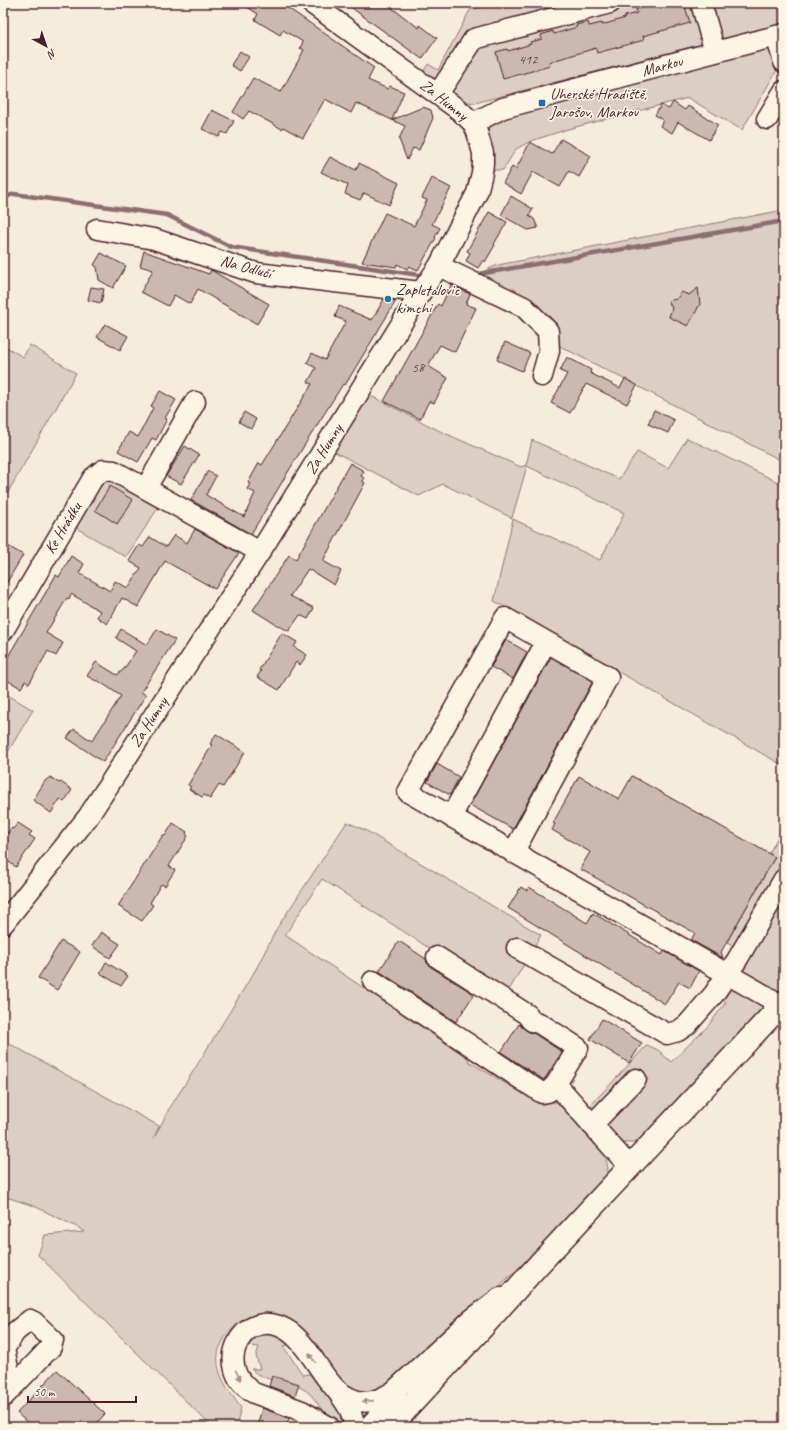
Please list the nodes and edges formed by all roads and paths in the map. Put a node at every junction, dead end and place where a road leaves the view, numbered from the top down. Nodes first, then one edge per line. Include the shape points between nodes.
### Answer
1 (311, 3) edge
2 (610, 3) edge
3 (701, 3) edge
4 (780, 35) edge
5 (715, 52) junction
6 (784, 62) edge
7 (784, 91) edge
8 (438, 94) junction
9 (767, 119) dead end
10 (473, 123) junction
11 (97, 229) dead end
12 (441, 277) junction
13 (542, 376) dead end
14 (195, 402) dead end
15 (146, 488) junction
16 (260, 552) junction
17 (3, 630) edge
18 (546, 642) junction
19 (451, 817) junction
20 (513, 853) junction
21 (784, 880) edge
22 (3, 924) edge
23 (517, 948) dead end
24 (437, 957) dead end
25 (728, 975) junction
26 (373, 981) dead end
27 (782, 1005) edge
28 (636, 1079) dead end
29 (556, 1084) junction
30 (592, 1125) junction
31 (630, 1166) junction
32 (539, 1264) junction
33 (336, 1389) junction
34 (302, 1411) junction
35 (316, 1427) edge
36 (329, 1427) edge
37 (355, 1427) edge
38 (370, 1427) edge
39 (390, 1427) edge

1 - 8 street, Za Humny
2 - 8 street via 474,39
3 - 5 street
4 - 5 street, Markov
4 - 6 street
5 - 10 street, Markov via 503,108
7 - 9 street
8 - 10 street, Za Humny
10 - 12 street, Za Humny via 483,153 480,183
11 - 12 street, Na Odlučí via 154,239 256,273
12 - 13 street, Na Odlučí via 524,307 548,331 550,351
12 - 16 street, Za Humny
14 - 15 street
15 - 16 street, Ke Hrádku
15 - 17 street, Ke Hrádku via 114,471 103,470 98,473 89,484
16 - 22 street, Za Humny via 88,817
18 - 19 street
18 - 19 street via 505,618 408,792
18 - 20 street via 608,677
19 - 20 street
20 - 25 street
21 - 25 street
23 - 25 street via 667,1034 687,1025
24 - 29 street via 528,1015 530,1020 578,1048
25 - 27 street
26 - 29 street via 542,1093 548,1092
27 - 31 main road
28 - 30 street
29 - 30 street
30 - 31 street
31 - 32 main road
32 -> 33 street via 471,1320 385,1397 365,1402 354,1400
32 - 38 main road via 407,1388
32 - 39 main road
33 -> 34 street via 290,1333 275,1325 259,1325 252,1328 239,1338 233,1353 235,1370 240,1379 247,1389 254,1393
33 - 37 street via 350,1410
34 - 35 street
34 - 36 street

